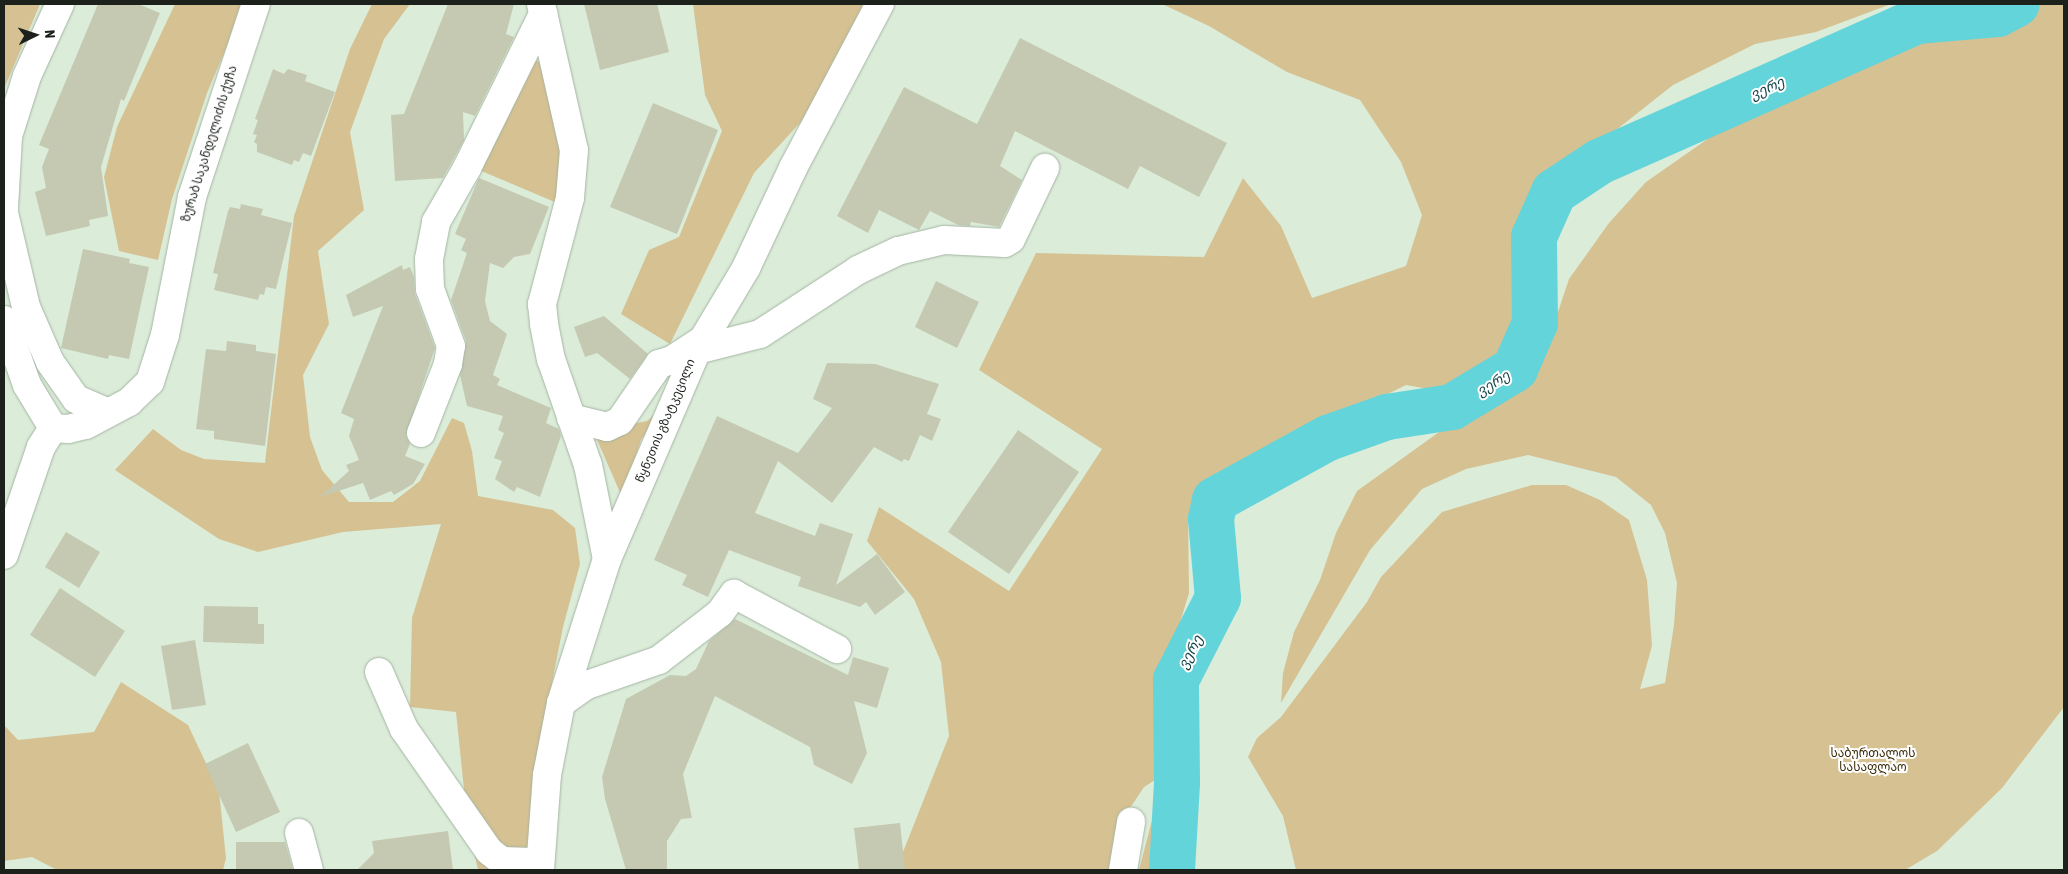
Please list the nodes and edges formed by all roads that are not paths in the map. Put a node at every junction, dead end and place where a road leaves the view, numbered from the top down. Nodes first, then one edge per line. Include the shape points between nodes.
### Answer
1 (60, 4) edge
2 (256, 4) edge
3 (880, 4) edge
4 (542, 9) edge
5 (1045, 168) dead end
6 (4, 208) edge
7 (4, 213) edge
8 (4, 320) edge
9 (700, 345) junction
10 (106, 412) junction
11 (571, 418) junction
12 (53, 428) junction
13 (421, 433) dead end
14 (4, 555) edge
15 (607, 559) junction
16 (837, 649) dead end
17 (379, 672) dead end
18 (561, 703) junction
19 (1132, 822) dead end
20 (299, 833) dead end
21 (540, 866) edge
22 (309, 870) edge
23 (1123, 870) edge

1 - 6 street via 27,76 8,136
2 - 10 street, ზურაბ საკანდელიძის ქუჩა via 192,197 165,335 150,382 129,402
3 - 9 street, წყნეთის გზატკეცილი via 793,168 746,268
4 - 11 street via 574,150 574,177 542,304 551,359
4 - 13 street via 467,168 436,222 429,259 430,289 451,346 448,364
5 - 9 street via 1012,239 1005,243 944,240 898,251 858,270 760,334
7 - 10 street via 26,307 50,362 76,399
8 - 12 street via 27,385
9 - 11 street via 659,364 620,421 606,427
9 - 15 street, წყნეთის გზატკეცილი
10 - 12 street, ზურაბ საკანდელიძის ქუჩა via 86,424 68,429
11 - 15 street via 588,465
12 - 14 street via 41,447
15 - 18 street, წყნეთის გზატკეცილი
16 - 18 street via 734,594 720,613 659,660 587,685
17 - 21 street via 404,729 489,851 502,861
18 - 21 street, წყნეთის გზატკეცილი via 547,776
19 - 23 street
20 - 22 street

